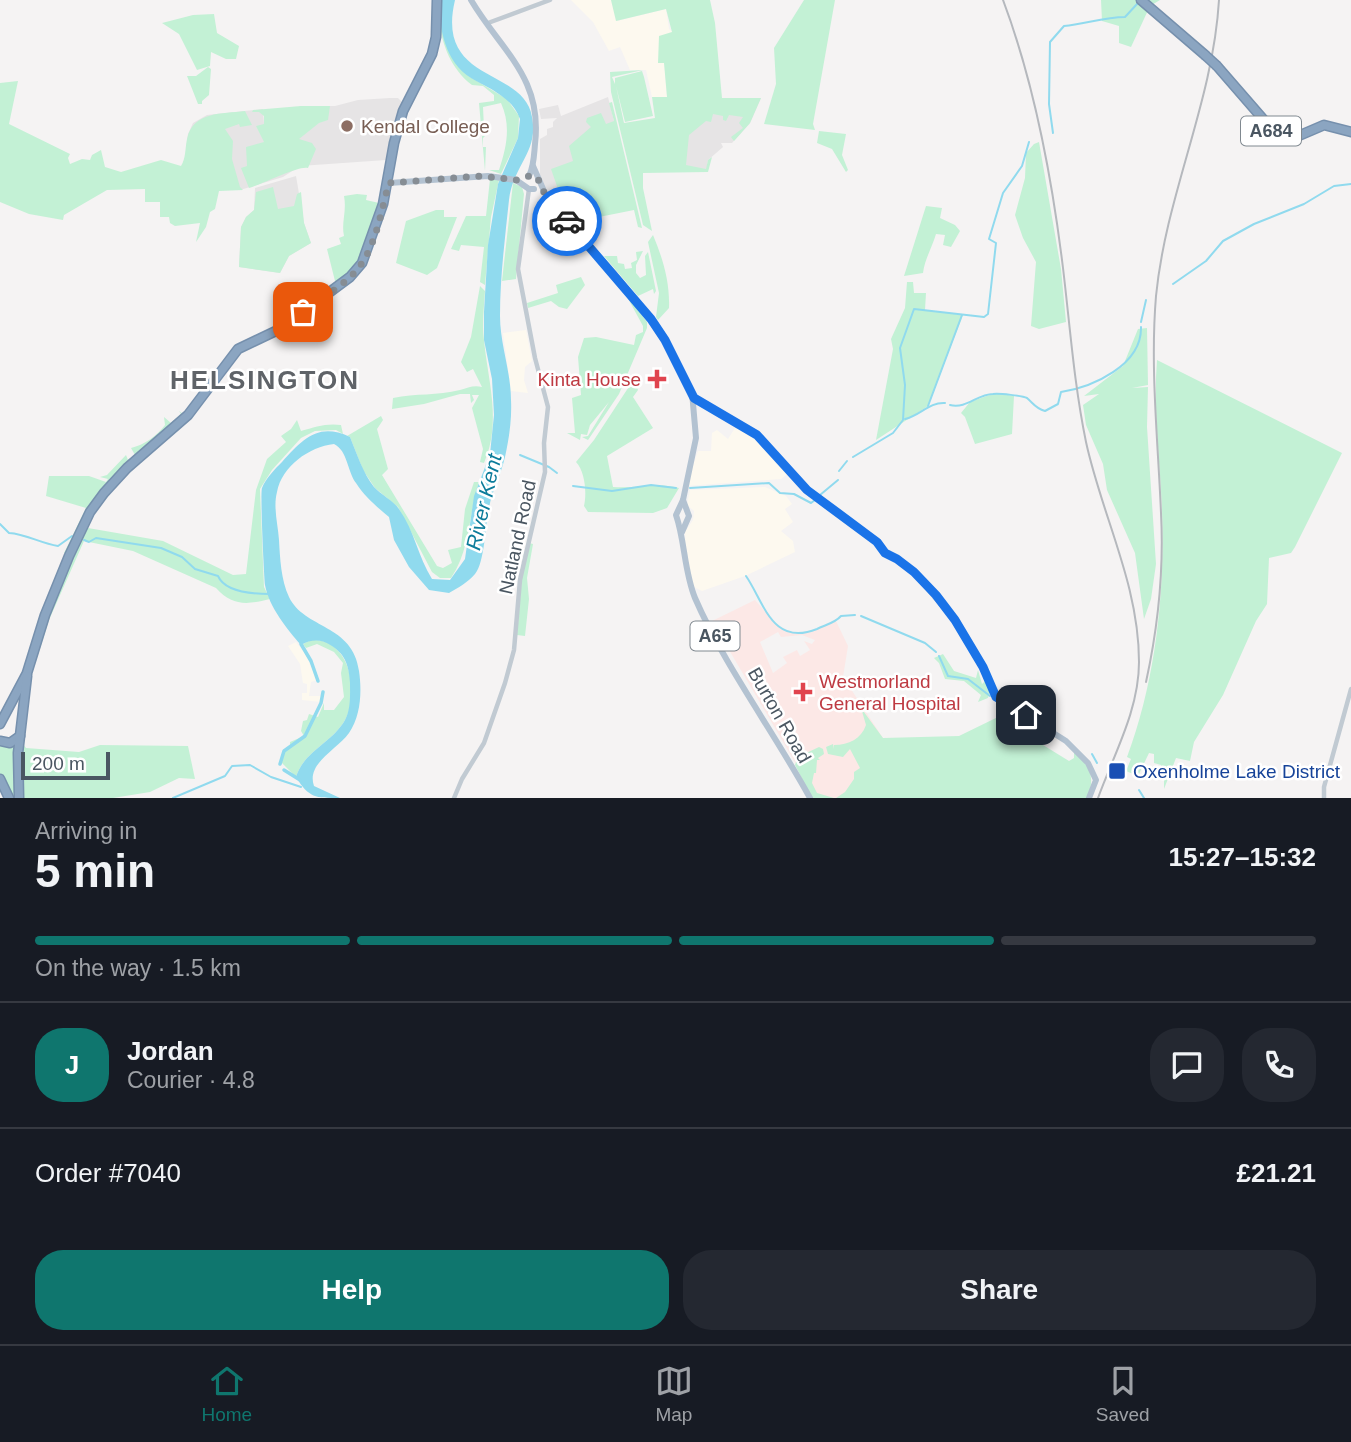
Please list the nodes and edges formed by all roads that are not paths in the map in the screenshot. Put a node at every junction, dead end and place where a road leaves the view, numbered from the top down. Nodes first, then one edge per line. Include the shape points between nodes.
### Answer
1 (436, 0) edge
2 (471, 0) edge
3 (550, 0) edge
4 (1141, 0) edge
5 (488, 23) junction
6 (1351, 132) edge
7 (533, 166) junction
8 (538, 179) junction
9 (525, 182) junction
10 (389, 183) junction
11 (545, 196) junction
12 (694, 398) junction
13 (683, 510) junction
14 (682, 521) junction
15 (27, 673) junction
16 (1351, 689) edge
17 (4, 713) edge
18 (22, 720) junction
19 (0, 723) edge
20 (20, 736) junction
21 (0, 741) edge
22 (0, 779) edge
23 (0, 790) edge
24 (4, 798) edge
25 (9, 798) edge
26 (19, 798) edge
27 (454, 798) edge
28 (810, 798) edge
29 (1089, 798) edge
30 (1324, 798) edge

1 - 10 highway via 432,54 403,111
2 - 5 main road, A65
3 - 5 street
4 - 6 highway, A684, bridge via 1217,66 1276,134 1296,137 1324,125
5 - 7 main road, A65 via 531,91 537,128
7 - 8 main road, A65
7 - 9 main road, A65
8 - 9 main road
8 - 9 main road
8 - 11 main road, A65
9 - 10 main road via 495,176
9 - 11 main road, A65
9 - 27 street, Natland Road via 518,268 548,407 545,466 520,580 514,650 506,681 484,743
10 - 15 highway via 370,247 357,270 280,329 238,349 196,406 99,499 52,596
11 - 12 main road, A65 via 651,319
12 - 13 main road, A65 via 696,438
12 - 29 main road via 757,435 807,490 923,582 955,620 996,697 1058,735 1088,763 1096,780
13 - 14 main road, A65 via 689,516
13 - 14 main road, A65 via 676,515
14 - 28 main road, Burton Road / A65 via 684,561 696,600
15 - 17 highway
15 - 18 highway
16 - 30 street
17 - 18 highway via 16,713
17 - 19 highway
18 - 20 highway
20 - 21 highway via 10,743
20 - 26 highway
22 - 25 highway
23 - 24 highway

